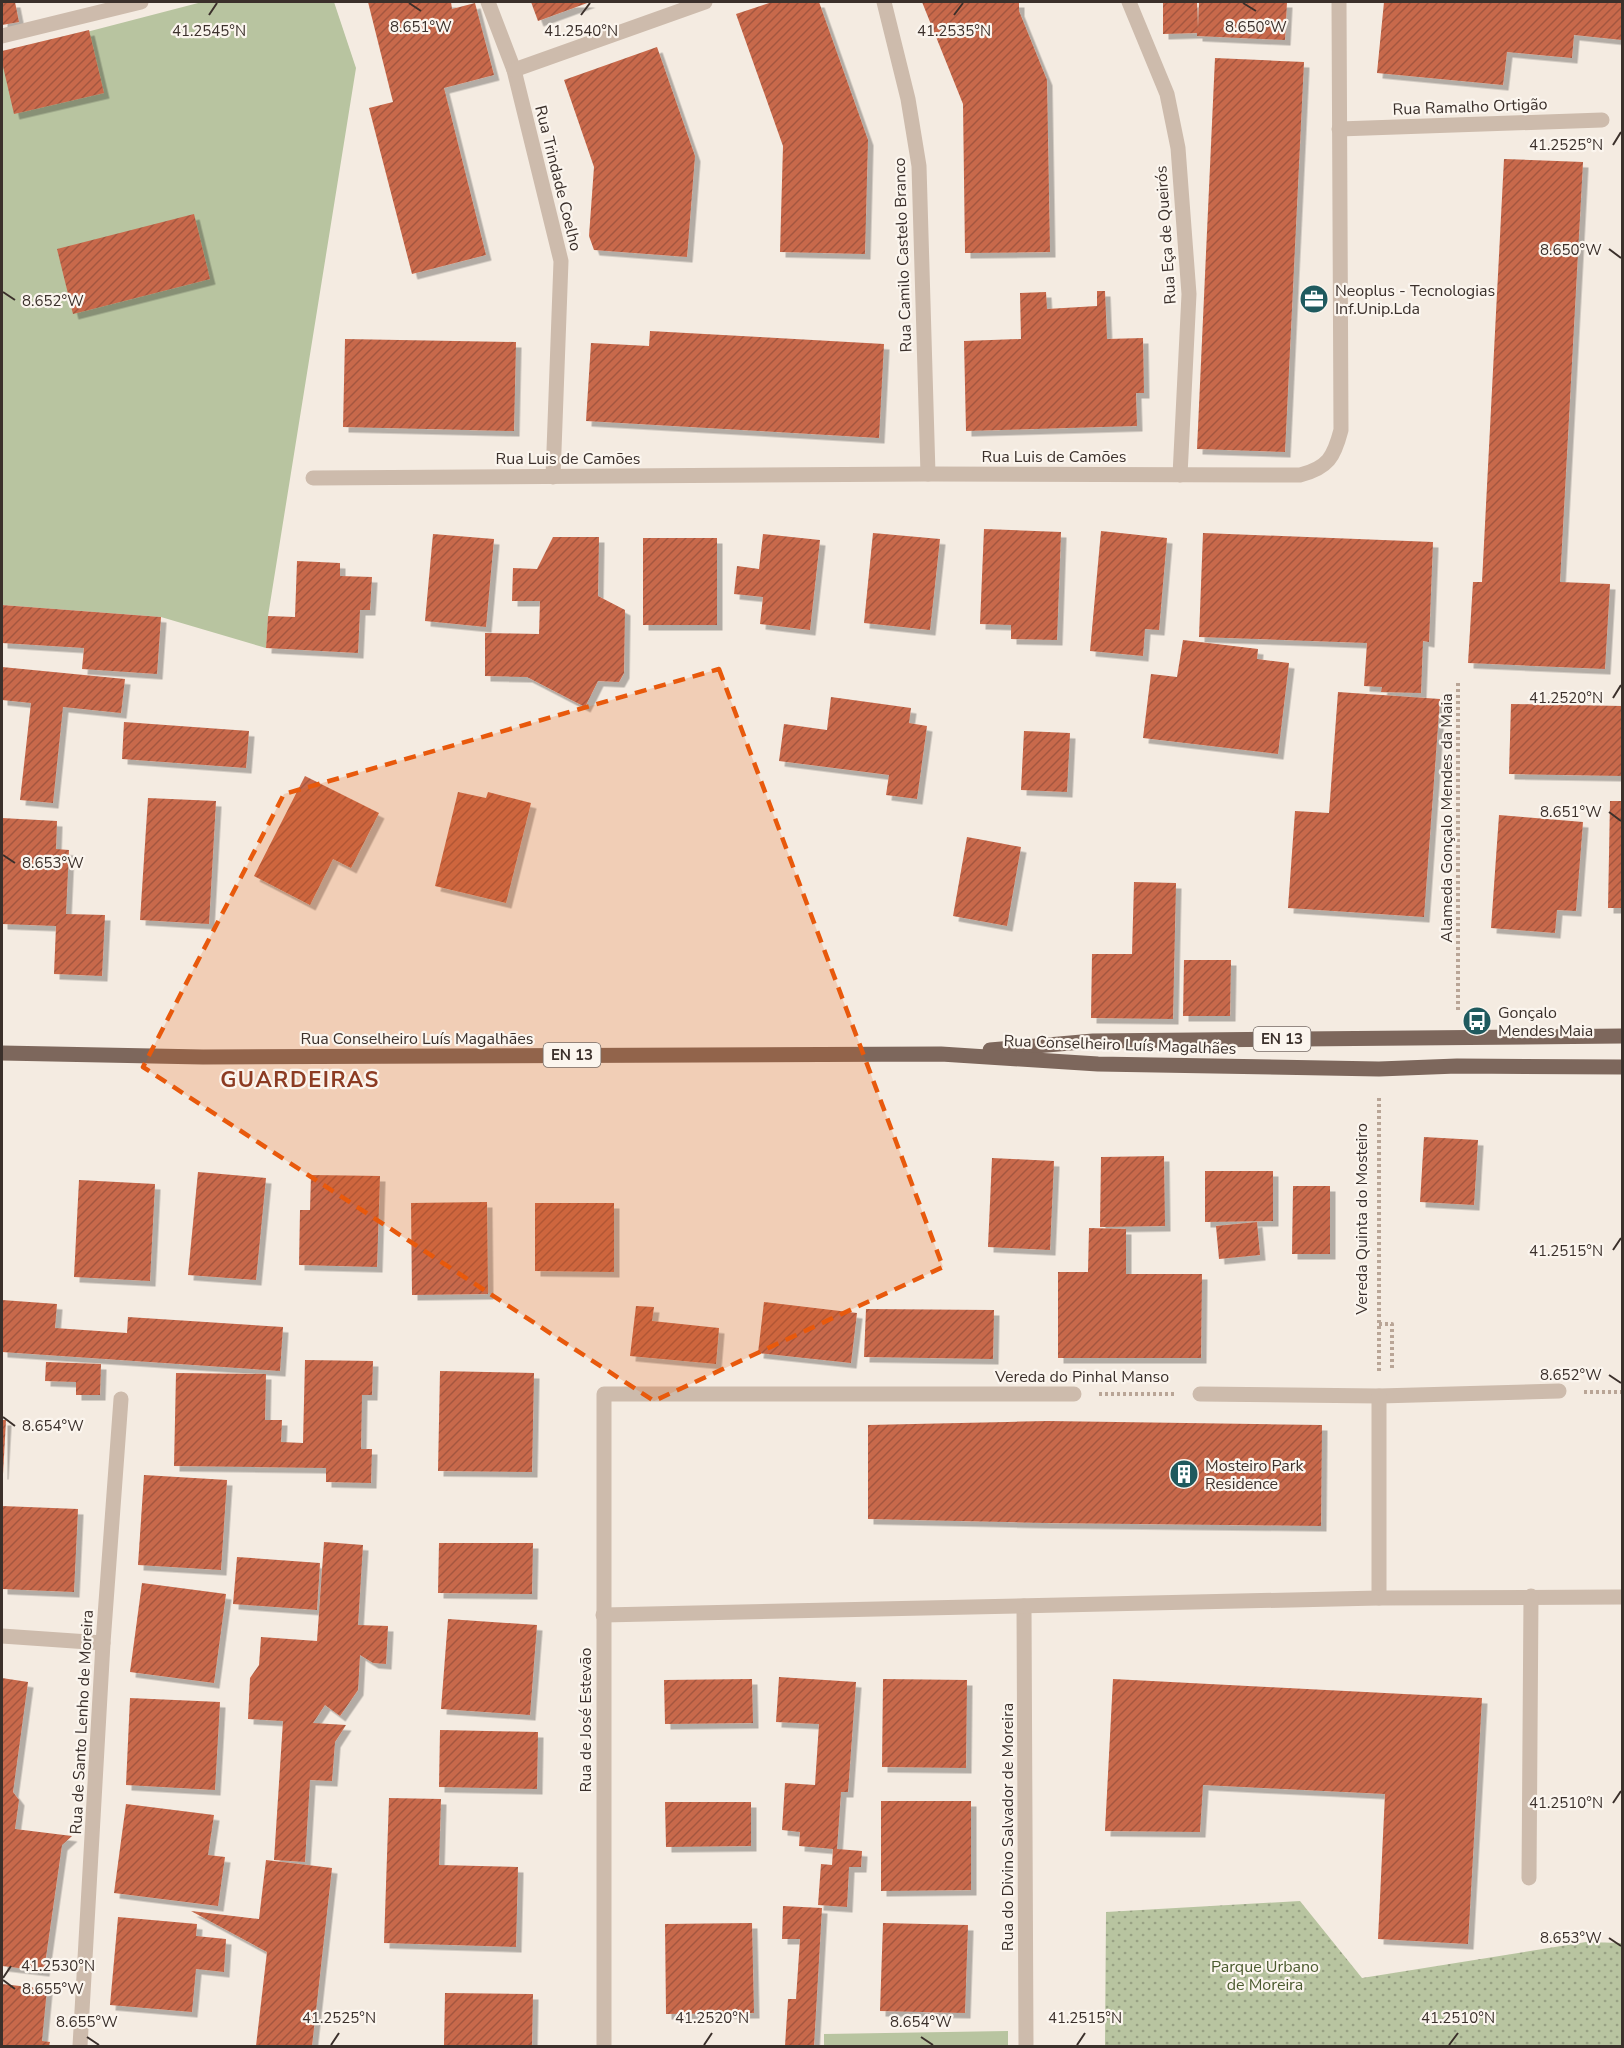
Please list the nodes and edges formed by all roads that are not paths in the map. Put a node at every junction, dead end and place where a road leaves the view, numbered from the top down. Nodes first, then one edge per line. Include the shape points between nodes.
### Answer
1 (141, 2) edge
2 (488, 2) edge
3 (705, 2) edge
4 (884, 2) edge
5 (1129, 2) edge
6 (1339, 2) edge
7 (2, 36) edge
8 (514, 70) junction
9 (1602, 120) dead end
10 (1340, 129) junction
11 (928, 474) junction
12 (1180, 475) junction
13 (553, 477) junction
14 (313, 478) dead end
15 (1623, 1036) edge
16 (2, 1053) edge
17 (941, 1054) junction
18 (1623, 1068) edge
19 (1559, 1391) road end
20 (604, 1394) joint
21 (1074, 1394) road end
22 (1200, 1394) road end
23 (1379, 1396) junction
24 (121, 1399) dead end
25 (1531, 1596) junction
26 (1623, 1597) edge
27 (1379, 1598) junction
28 (1024, 1606) junction
29 (603, 1615) junction
30 (2, 1636) edge
31 (103, 1644) junction
32 (1529, 1878) dead end
33 (80, 2046) edge
34 (604, 2046) edge
35 (1026, 2046) edge

1 - 7 street
2 - 8 street, Rua Trindade Coelho
3 - 8 street
4 - 11 street, Rua Camilo Castelo Branco via 908,99 919,166
5 - 12 street, Rua Eça de Queirós via 1167,94 1178,148 1189,294
6 - 10 street, Rua Luis de Camões
8 - 13 street, Rua Trindade Coelho via 561,261
9 - 10 street, Rua Ramalho Ortigão
10 - 12 street, Rua Luis de Camões via 1341,429 1337,445 1329,461 1316,471 1300,475
11 - 12 street, Rua Luis de Camões
11 - 13 street, Rua Luis de Camões
13 - 14 street, Rua Luis de Camões
15 - 17 main road, Rua Conselheiro Luís Magalhães / EN 13 via 1093,1041
16 - 17 main road, Rua Conselheiro Luís Magalhães / EN 13 via 203,1057
17 - 18 main road, Rua Conselheiro Luís Magalhães / EN 13 via 1098,1064
19 - 23 street
20 - 21 street, Vereda do Pinhal Manso
20 - 29 street, Rua de José Estevão
22 - 23 street
23 - 27 street
24 - 31 street, Rua de Santo Lenho de Moreira
25 - 26 street
25 - 27 street
25 - 32 street
27 - 28 street
28 - 29 street
28 - 35 street, Rua do Divino Salvador de Moreira
29 - 34 street, Rua de José Estevão
30 - 31 street
31 - 33 street, Rua de Santo Lenho de Moreira

